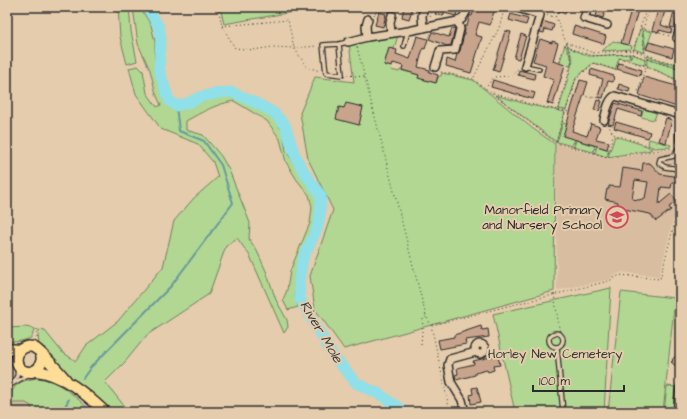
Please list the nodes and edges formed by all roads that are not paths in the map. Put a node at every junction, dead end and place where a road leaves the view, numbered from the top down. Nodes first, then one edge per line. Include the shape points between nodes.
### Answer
1 (424, 7) edge
2 (469, 7) edge
3 (514, 7) edge
4 (588, 7) edge
5 (393, 11) edge
6 (368, 19) road end
7 (458, 21) junction
8 (607, 26) dead end
9 (423, 28) junction
10 (680, 28) edge
11 (408, 31) junction
12 (391, 33) junction
13 (367, 37) junction
14 (677, 38) road end
15 (352, 41) joint
16 (339, 44) junction
17 (404, 46) dead end
18 (525, 66) joint
19 (435, 67) road end
20 (539, 69) dead end
21 (680, 115) edge
22 (604, 120) road end
23 (680, 132) edge
24 (679, 145) edge
25 (680, 169) edge
26 (557, 347) junction
27 (7, 349) edge
28 (20, 350) junction
29 (476, 352) dead end
30 (41, 355) junction
31 (7, 359) edge
32 (18, 366) junction
33 (34, 371) junction
34 (66, 380) junction
35 (8, 387) edge
36 (680, 388) edge
37 (678, 411) edge
38 (105, 412) edge
39 (465, 412) edge
40 (563, 412) edge

1 - 9 street
2 - 7 street
3 - 18 street via 540,15
4 - 8 street via 584,18
5 - 12 street
6 - 13 street
7 - 9 street
7 - 19 street via 460,29 455,50 440,51
9 - 11 street
10 - 14 street
11 - 12 street
11 - 17 lane
12 - 13 street
13 - 15 street
15 - 16 lane
16 - 16 lane via 323,45 326,73 342,75
18 - 20 lane
21 - 22 street via 615,96 610,101
23 - 24 street
24 - 25 lane via 674,156 660,159 659,164
26 - 26 lane via 552,345 550,339 553,334 560,334 562,338 563,342
26 - 40 lane
27 - 28 main road
28 - 30 main road via 30,347 37,349
28 - 32 main road via 16,360
29 - 39 street via 450,359 448,364 452,385 462,400
30 - 33 main road via 42,364
30 - 34 main road
31 - 32 main road
32 - 33 main road via 22,371
32 - 35 lane via 15,380
33 - 34 main road
33 - 35 lane
34 - 38 main road
36 - 37 street

